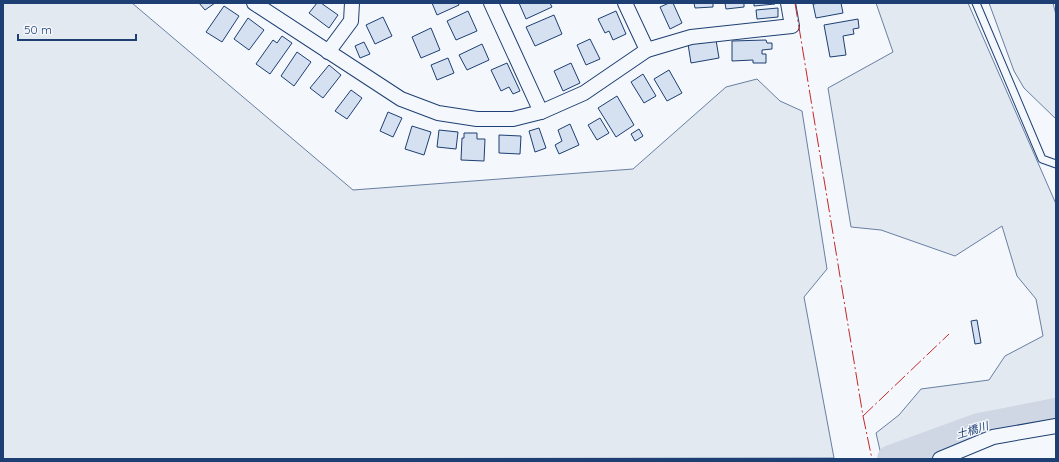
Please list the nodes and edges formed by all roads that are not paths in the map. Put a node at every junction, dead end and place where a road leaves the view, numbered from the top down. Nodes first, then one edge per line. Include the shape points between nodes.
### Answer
1 (254, 3) edge
2 (352, 3) edge
3 (491, 3) edge
4 (625, 3) edge
5 (788, 3) edge
6 (976, 3) edge
7 (647, 50) junction
8 (328, 52) junction
9 (541, 112) junction
10 (1056, 164) edge
11 (1056, 426) edge
12 (940, 459) edge

1 - 8 street
2 - 8 street via 351,21
3 - 9 street
4 - 7 street
5 - 7 street via 792,26 691,37
6 - 10 lane via 1042,159
7 - 9 street via 584,93
8 - 9 street via 401,99 438,113 477,119 513,119
11 - 12 street via 993,437

